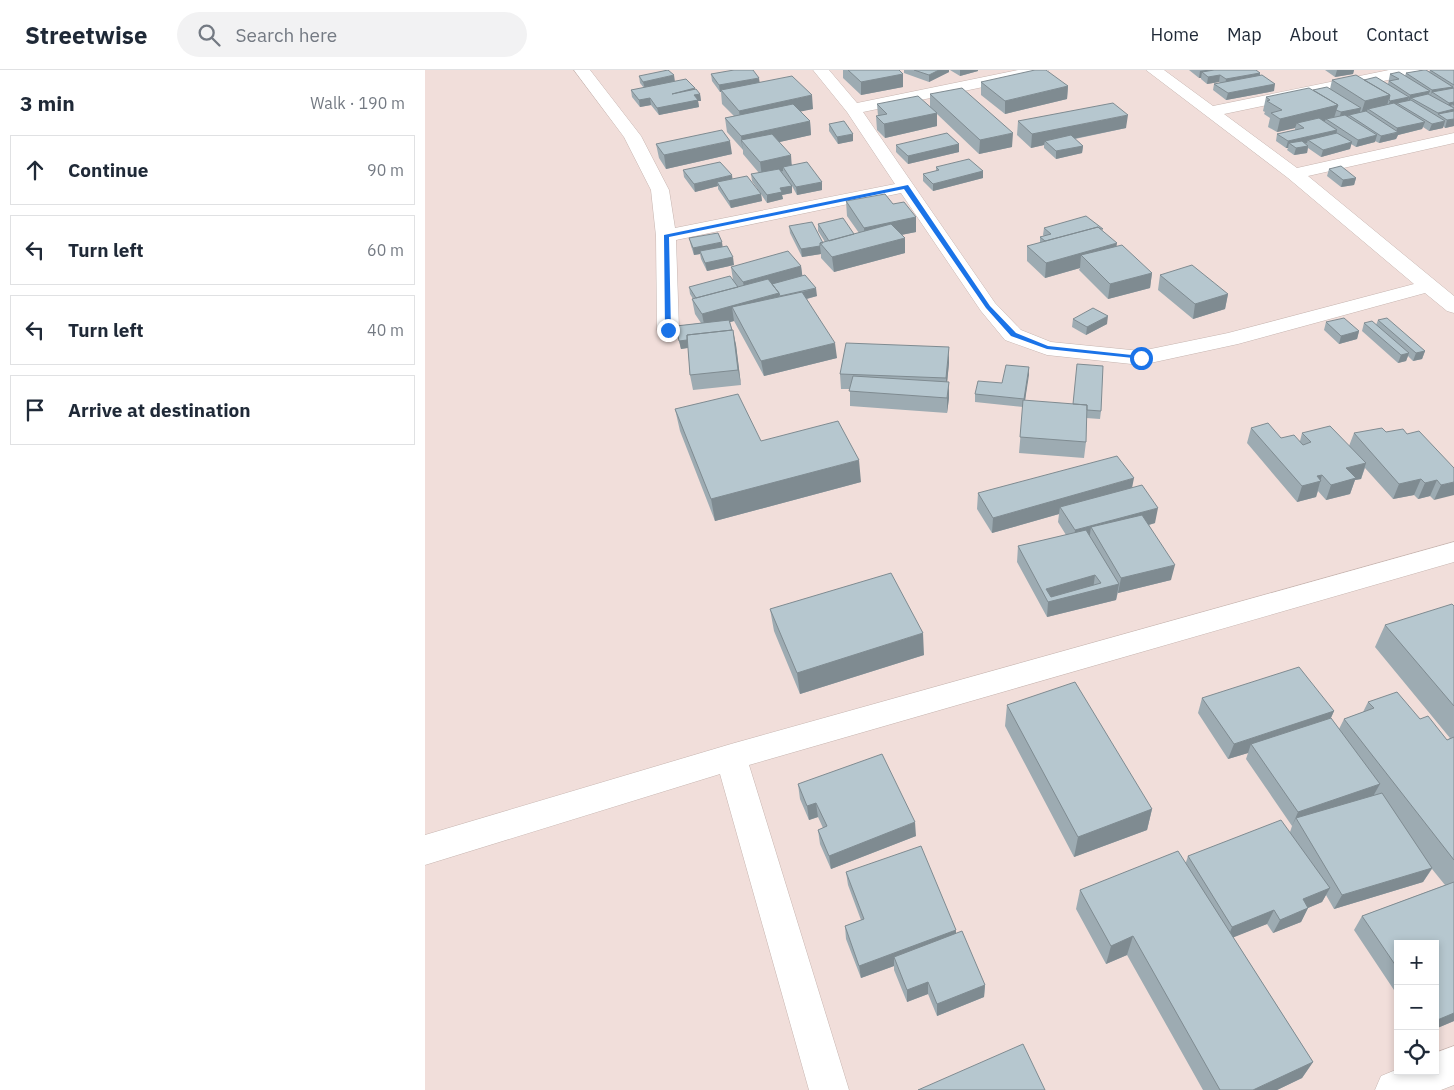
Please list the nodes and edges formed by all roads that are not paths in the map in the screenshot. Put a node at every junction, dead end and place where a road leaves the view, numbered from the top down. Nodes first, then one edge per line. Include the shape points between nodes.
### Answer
1 (582, 70) edge
2 (821, 70) edge
3 (1041, 70) edge
4 (1154, 70) edge
5 (1413, 70) edge
6 (853, 109) junction
7 (1211, 112) junction
8 (1454, 138) edge
9 (1294, 174) junction
10 (906, 187) junction
11 (667, 236) junction
12 (1429, 286) junction
13 (1454, 307) edge
14 (668, 330) dead end
15 (1454, 552) edge
16 (731, 757) junction
17 (425, 850) edge
18 (1454, 1065) edge
19 (829, 1090) edge
20 (1395, 1090) edge

1 - 11 street via 632,136 660,190
2 - 6 street
3 - 6 street
4 - 7 street
5 - 7 street
6 - 10 street
7 - 9 street
8 - 9 street
9 - 12 street
10 - 11 street
10 - 12 street via 994,314 1013,335 1047,348 1141,358 1229,339
11 - 14 street
12 - 13 street
15 - 16 street
16 - 17 street
16 - 19 street
18 - 20 street

